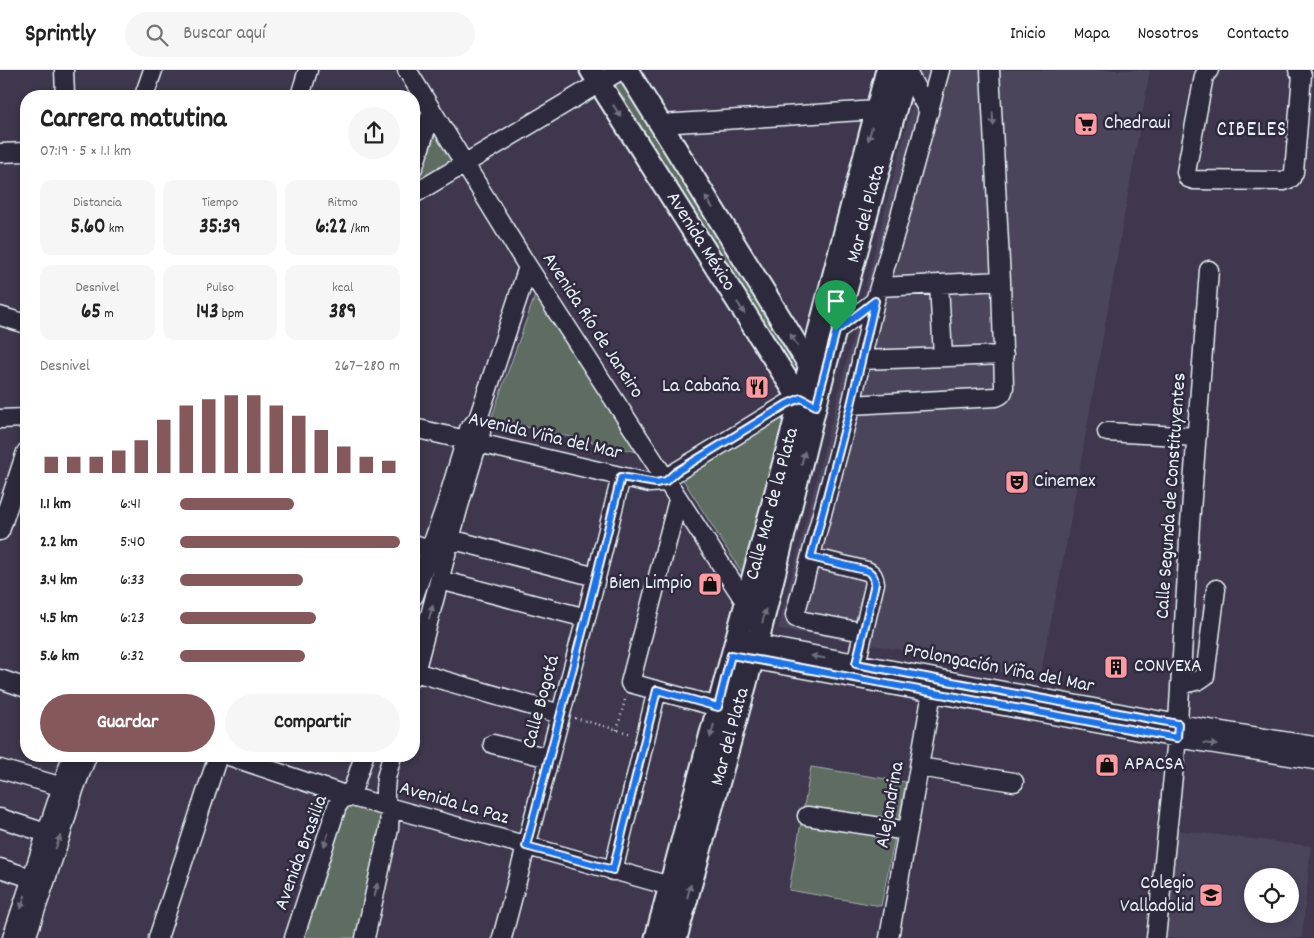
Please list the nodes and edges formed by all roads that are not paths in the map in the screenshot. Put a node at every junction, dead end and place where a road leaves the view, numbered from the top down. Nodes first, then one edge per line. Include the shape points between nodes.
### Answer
1 (64, 70) edge
2 (153, 70) edge
3 (308, 70) edge
4 (406, 70) edge
5 (621, 70) edge
6 (627, 70) edge
7 (887, 70) edge
8 (906, 70) edge
9 (918, 70) edge
10 (940, 70) edge
11 (990, 70) edge
12 (1208, 70) edge
13 (1299, 70) edge
14 (595, 77) edge
15 (66, 90) edge
16 (146, 90) edge
17 (302, 90) edge
18 (419, 90) edge
19 (420, 92) edge
20 (930, 105) junction
21 (877, 110) junction
22 (432, 111) junction
23 (1307, 112) edge
24 (661, 124) junction
25 (420, 148) edge
26 (20, 152) edge
27 (0, 154) edge
28 (465, 164) junction
29 (420, 190) edge
30 (528, 267) junction
31 (1209, 270) dead end
32 (1001, 281) junction
33 (940, 284) junction
34 (877, 294) junction
35 (0, 316) edge
36 (871, 318) junction
37 (20, 322) edge
38 (834, 339) junction
39 (1004, 355) junction
40 (942, 357) junction
41 (862, 360) junction
42 (816, 372) junction
43 (809, 402) junction
44 (851, 405) junction
45 (20, 418) edge
46 (420, 418) edge
47 (0, 419) edge
48 (420, 428) edge
49 (1107, 432) dead end
50 (474, 433) junction
51 (1197, 437) junction
52 (20, 470) edge
53 (668, 475) junction
54 (621, 477) junction
55 (678, 500) junction
56 (0, 531) edge
57 (435, 547) edge
58 (811, 557) junction
59 (596, 577) junction
60 (420, 580) edge
61 (440, 580) junction
62 (1216, 589) dead end
63 (746, 603) junction
64 (586, 618) junction
65 (863, 632) junction
66 (734, 648) junction
67 (420, 652) edge
68 (755, 652) junction
69 (856, 664) junction
70 (420, 676) edge
71 (0, 679) edge
72 (1180, 685) junction
73 (20, 686) edge
74 (933, 686) junction
75 (657, 690) junction
76 (718, 707) junction
77 (560, 714) junction
78 (1177, 731) junction
79 (494, 744) dead end
80 (1314, 746) edge
81 (549, 758) junction
82 (1314, 760) edge
83 (70, 762) edge
84 (85, 762) edge
85 (216, 762) edge
86 (247, 762) edge
87 (362, 762) edge
88 (390, 762) edge
89 (919, 767) junction
90 (0, 769) edge
91 (1014, 782) dead end
92 (63, 787) junction
93 (345, 795) junction
94 (390, 808) junction
95 (807, 816) dead end
96 (0, 818) edge
97 (908, 831) junction
98 (46, 833) junction
99 (526, 846) junction
100 (0, 868) edge
101 (613, 870) junction
102 (30, 878) junction
103 (670, 886) junction
104 (12, 938) edge
105 (26, 938) edge
106 (158, 938) edge
107 (294, 938) edge
108 (366, 938) edge
109 (502, 938) edge
110 (656, 938) edge
111 (676, 938) edge
112 (889, 938) edge
113 (1156, 938) edge

1 - 15 street
2 - 16 street
3 - 17 street
4 - 18 street, Avenida Río de Janeiro
5 - 14 street
6 - 24 main road, Avenida México
7 - 21 main road
8 - 20 street
8 - 38 main road, Mar del Plata
9 - 20 street
10 - 20 street
11 -> 32 street
12 - 23 street via 1204,76 1186,172 1188,178 1284,181 1291,178
13 - 23 street
14 - 28 street
14 -> 43 main road, Avenida México via 795,392
19 - 22 street, Avenida Río de Janeiro
20 - 34 street
21 - 24 street
21 -> 42 main road via 817,340
22 - 25 street
22 - 28 street, Avenida Río de Janeiro
42 -> 24 main road, Avenida México
26 - 27 street
28 - 29 street
28 - 30 street, Avenida Río de Janeiro
30 - 50 street
30 - 53 street, Avenida Río de Janeiro
31 - 51 street, Calle Segunda de Constituyentes
32 - 33 street
32 - 39 street
33 - 34 street
33 - 40 street
34 - 36 street
34 - 38 street
35 - 37 street
36 - 38 street
36 - 41 street
38 - 42 main road, Mar del Plata
39 - 40 street
39 - 44 street via 1004,387 1001,395 996,397
40 - 41 street
41 - 44 street
42 - 43 main road, Mar del Plata
43 - 53 street via 787,404
43 - 63 main road, Calle Mar de la Plata
68 -> 43 main road, Mar del Plata
44 - 58 street
45 - 47 street
46 - 50 street, Avenida Viña del Mar
48 - 50 street, Avenida Viña del Mar
49 - 51 street
50 - 53 street, Avenida Viña del Mar
50 - 54 street, Avenida Viña del Mar
50 - 57 street via 446,505
51 - 72 street, Calle Segunda de Constituyentes
52 - 56 street
53 - 54 street, Avenida Viña del Mar via 656,483
53 - 55 street, Avenida Río de Janeiro
54 - 59 street, Calle Bogotá
55 - 63 street, Avenida Río de Janeiro
55 - 75 street via 630,683
57 - 59 street
57 - 60 street
57 - 61 street
58 - 65 street via 872,574 875,583
58 - 65 street via 796,618
59 - 64 street, Calle Bogotá
61 - 64 street
67 -> 61 street
62 - 72 street via 1205,676
63 - 66 main road, Calle Mar de la Plata
64 - 77 street, Calle Bogotá
65 - 69 street
66 - 68 street, Prolongación Viña del Mar
66 - 76 main road, Calle Mar de la Plata
69 -> 68 street, Prolongación Viña del Mar
68 - 74 street, Prolongación Viña del Mar
111 -> 68 main road, Mar del Plata
69 - 74 street, Prolongación Viña del Mar
70 - 77 street
71 - 73 street
72 - 78 street, Calle Segunda de Constituyentes
74 - 78 street, Prolongación Viña del Mar
74 - 89 street, Alejandrina
75 - 76 street
75 - 101 street
76 -> 103 main road, Calle Mar de la Plata
77 - 81 street, Calle Bogotá
78 - 80 street, Prolongación Viña del Mar
78 -> 82 street, Prolongación Viña del Mar
78 - 113 street, Calle Segunda de Constituyentes
79 - 81 street
81 - 99 street, Calle Bogotá
83 - 92 street
105 -> 84 street
85 - 106 street
86 - 93 street, Avenida La Paz
87 - 93 street, Avenida Brasilia via 354,786
88 - 94 street via 385,790 385,800
89 - 91 street
89 - 97 street, Alejandrina
90 - 92 street
92 - 98 street
93 - 94 street, Avenida La Paz
93 -> 107 street, Avenida Brasilia via 337,806
94 - 99 street, Avenida La Paz
108 -> 94 street via 389,829
95 - 97 street
96 - 98 street
97 - 112 street, Alejandrina
98 - 102 street
99 - 101 street, Avenida La Paz
99 - 109 street, Calle Bogotá
100 - 102 street
101 - 103 street, Avenida La Paz
102 -> 104 street
103 - 110 main road, Calle Mar de la Plata

